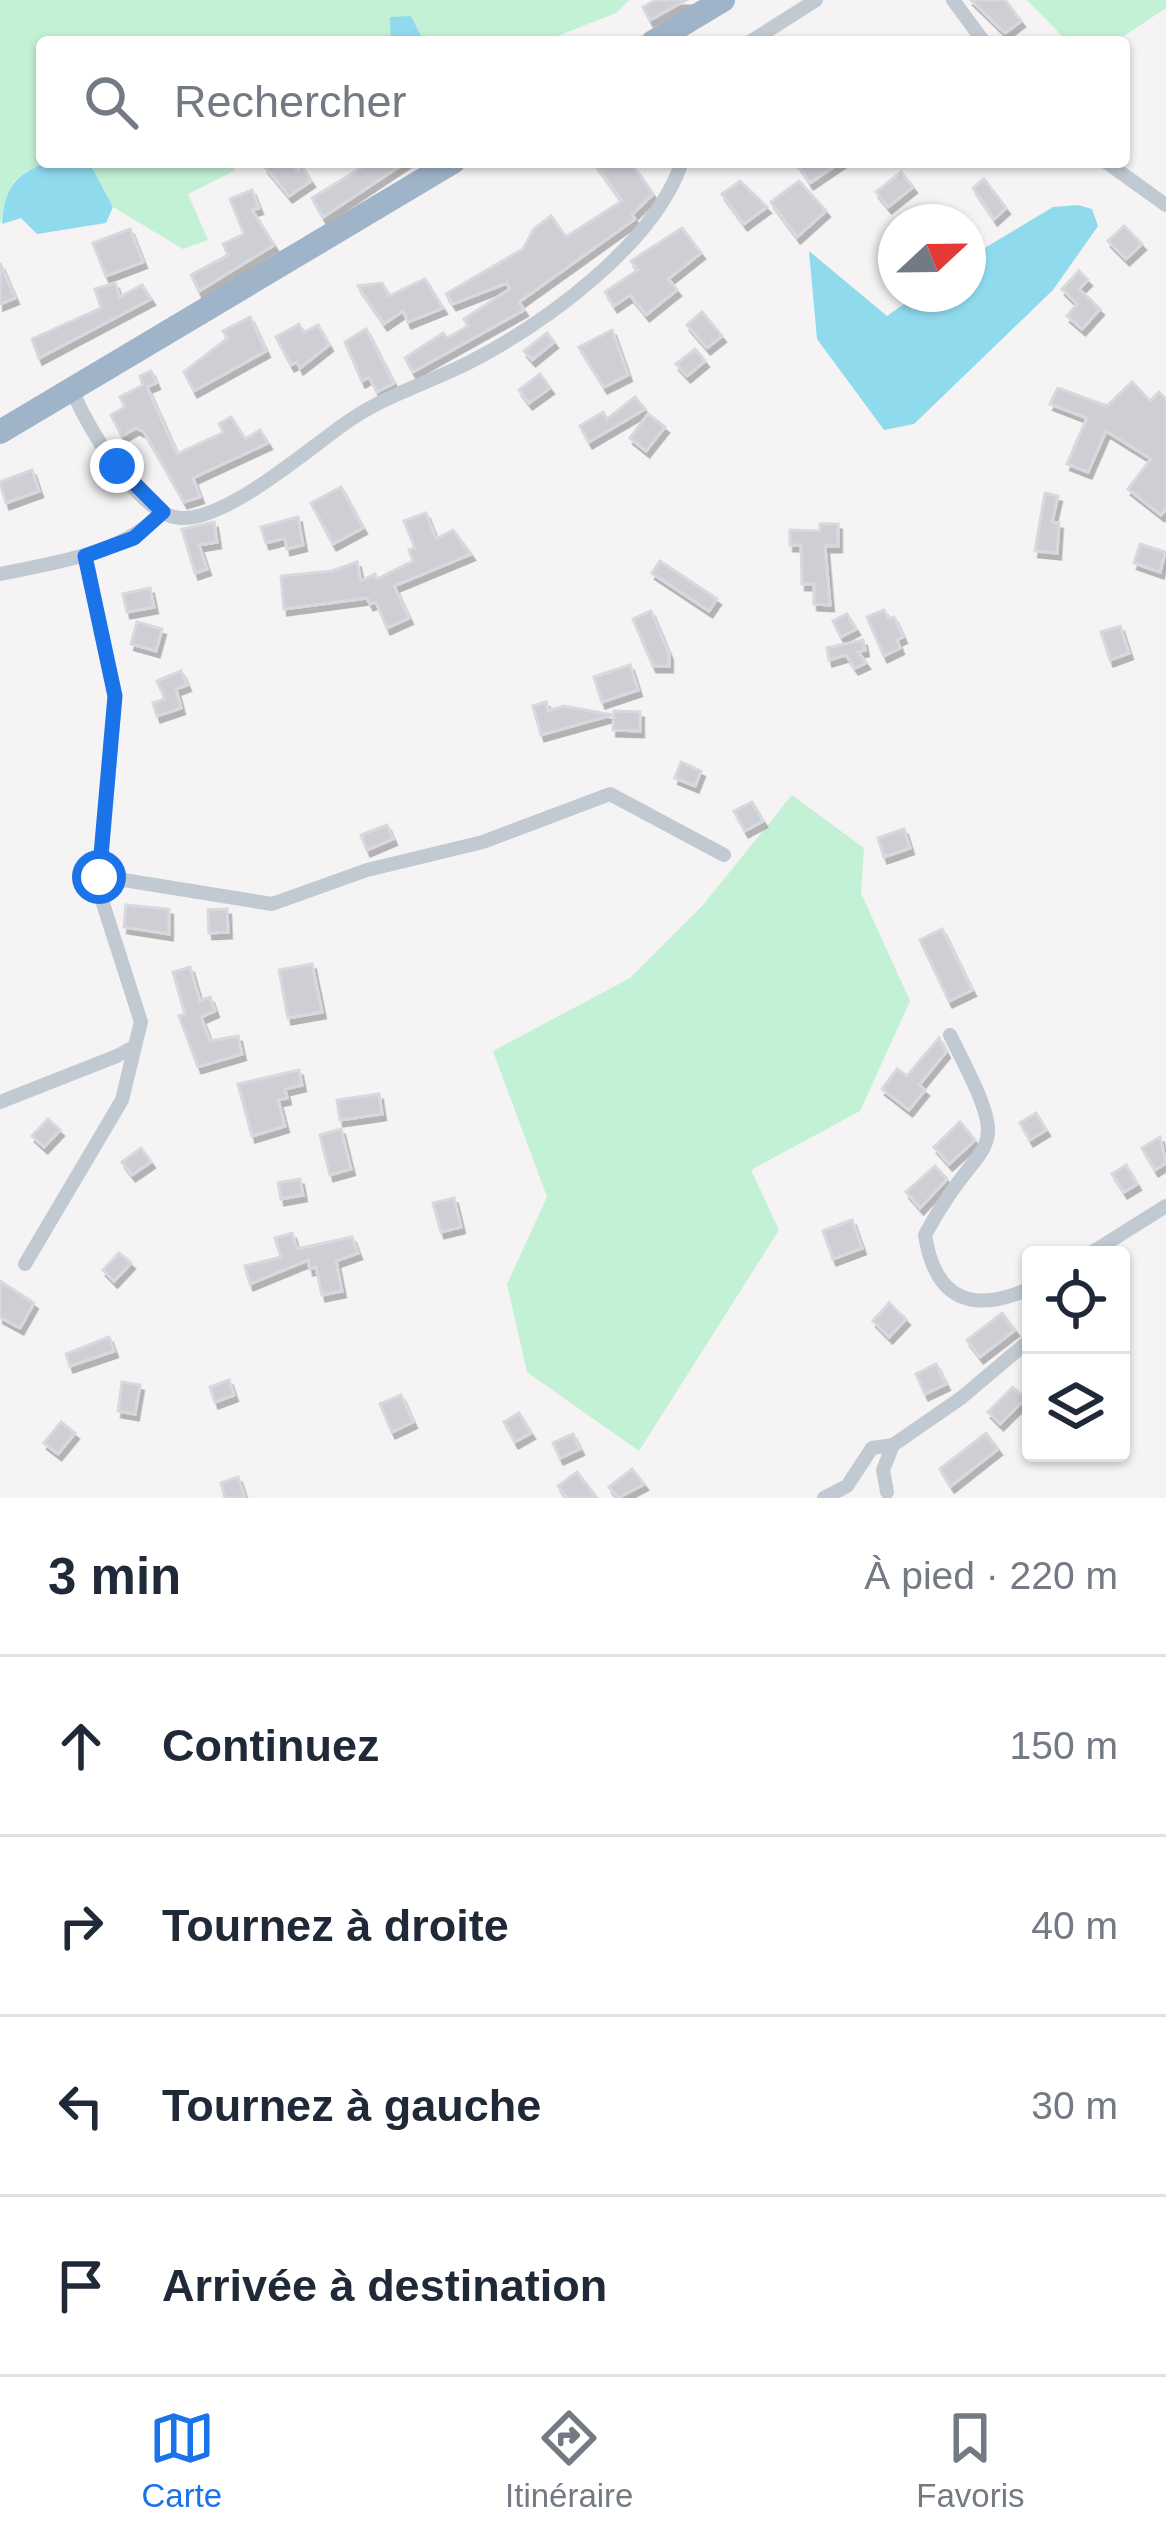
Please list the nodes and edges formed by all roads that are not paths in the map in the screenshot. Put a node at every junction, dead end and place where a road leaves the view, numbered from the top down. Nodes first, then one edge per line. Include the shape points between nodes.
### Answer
1 (723, 0) edge
2 (816, 0) edge
3 (953, 0) edge
4 (663, 36) edge
5 (759, 36) edge
6 (980, 36) edge
7 (443, 168) edge
8 (679, 168) edge
9 (1114, 168) edge
10 (1166, 205) edge
11 (72, 391) junction
12 (0, 432) edge
13 (163, 512) junction
14 (85, 556) junction
15 (0, 574) edge
16 (724, 855) dead end
17 (99, 877) junction
18 (950, 1035) dead end
19 (135, 1046) junction
20 (0, 1102) edge
21 (1166, 1206) edge
22 (1102, 1246) edge
23 (25, 1264) dead end
24 (1022, 1289) edge
25 (1022, 1347) edge
26 (893, 1445) junction
27 (887, 1492) dead end
28 (824, 1498) edge

1 - 4 highway
2 - 5 street
3 - 6 street
7 - 11 highway
8 - 13 street via 664,203 635,237 515,335 357,415 211,512
9 - 10 street
11 - 12 highway
11 - 13 street via 94,437
13 - 14 street via 134,538
14 - 15 street
14 - 17 street via 115,696
16 - 17 street via 610,794 483,842 272,904
17 - 19 street via 104,915 140,1011
18 - 24 street via 989,1113 991,1136 925,1235 933,1276 968,1298
19 - 20 street
19 - 23 street via 122,1100
21 - 22 street
25 - 26 street
26 - 27 street
26 - 28 street via 872,1448 847,1486

